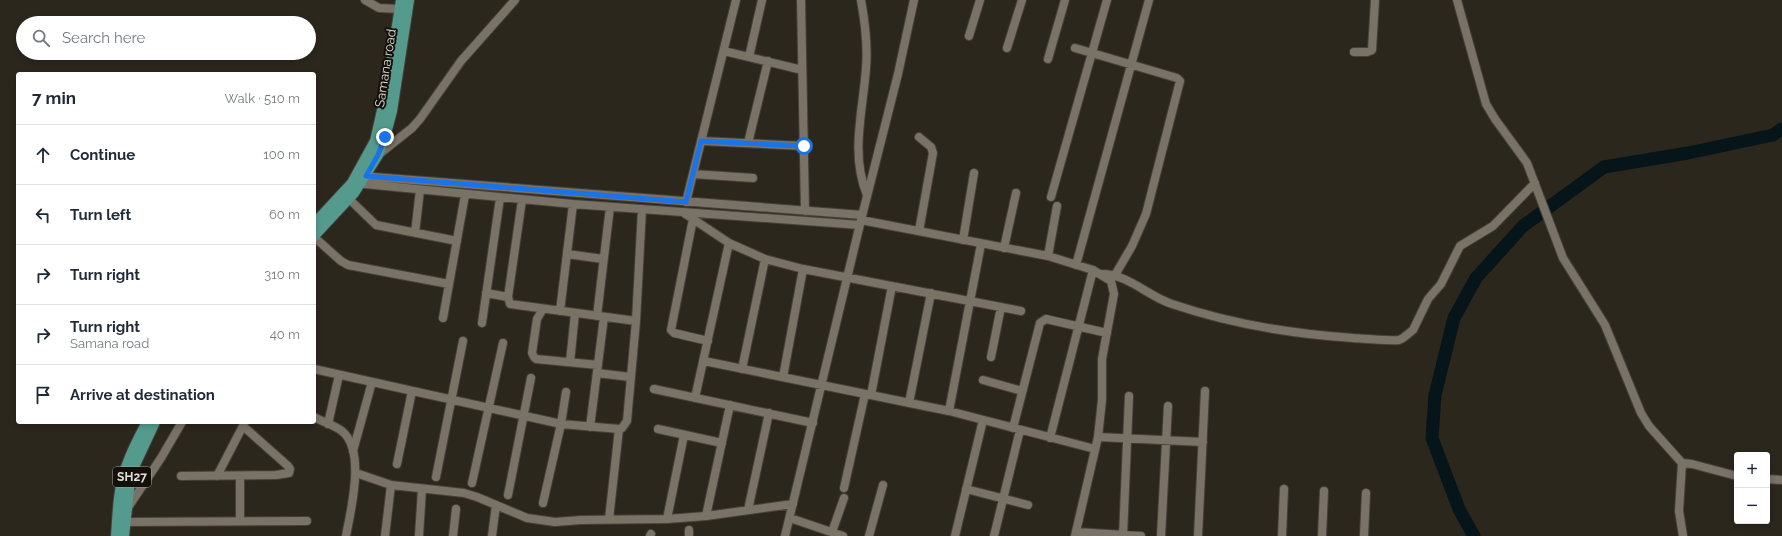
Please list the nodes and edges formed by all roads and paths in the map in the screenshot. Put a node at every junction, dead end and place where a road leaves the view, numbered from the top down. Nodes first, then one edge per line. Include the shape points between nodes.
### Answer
1 (365, 0) edge
2 (409, 0) edge
3 (515, 0) edge
4 (736, 0) edge
5 (762, 0) edge
6 (801, 0) edge
7 (861, 0) edge
8 (914, 0) edge
9 (980, 0) edge
10 (1022, 0) edge
11 (1065, 0) edge
12 (1107, 0) edge
13 (1149, 0) edge
14 (1375, 0) edge
15 (1457, 0) edge
16 (400, 4) edge
17 (969, 36) dead end
18 (1007, 48) dead end
19 (1075, 48) dead end
20 (724, 51) junction
21 (1354, 52) dead end
22 (1092, 53) junction
23 (749, 57) junction
24 (1048, 59) dead end
25 (768, 62) junction
26 (1130, 64) junction
27 (802, 70) junction
28 (919, 137) dead end
29 (701, 141) junction
30 (748, 143) junction
31 (804, 146) junction
32 (378, 155) junction
33 (974, 173) dead end
34 (693, 174) junction
35 (753, 178) dead end
36 (358, 180) junction
37 (1536, 186) junction
38 (420, 190) junction
39 (1016, 193) dead end
40 (465, 194) junction
41 (867, 195) junction
42 (346, 196) junction
43 (1050, 197) dead end
44 (500, 198) junction
45 (522, 200) junction
46 (686, 202) junction
47 (573, 204) junction
48 (1057, 206) dead end
49 (610, 207) junction
50 (642, 209) junction
51 (805, 211) junction
52 (682, 212) junction
53 (693, 219) junction
54 (861, 220) junction
55 (316, 222) edge
56 (919, 231) junction
57 (415, 233) junction
58 (316, 234) edge
59 (316, 239) edge
60 (963, 240) junction
61 (457, 241) junction
62 (729, 242) junction
63 (981, 244) junction
64 (1004, 248) junction
65 (567, 254) junction
66 (1048, 256) junction
67 (603, 259) junction
68 (765, 259) junction
69 (1076, 264) junction
70 (803, 269) junction
71 (1093, 270) junction
72 (1101, 274) junction
73 (1115, 275) junction
74 (847, 276) junction
75 (449, 284) junction
76 (892, 286) junction
77 (486, 293) junction
78 (931, 293) junction
79 (508, 297) junction
80 (971, 301) junction
81 (1001, 307) junction
82 (543, 309) junction
83 (1021, 311) dead end
84 (560, 312) junction
85 (575, 314) junction
86 (600, 317) junction
87 (443, 318) dead end
88 (636, 321) junction
89 (482, 323) dead end
90 (1080, 327) junction
91 (1107, 333) junction
92 (463, 341) dead end
93 (708, 341) junction
94 (503, 343) dead end
95 (991, 357) dead end
96 (704, 361) junction
97 (570, 362) junction
98 (597, 369) junction
99 (742, 369) junction
100 (316, 370) edge
101 (338, 375) junction
102 (630, 377) junction
103 (783, 377) junction
104 (531, 378) dead end
105 (983, 380) dead end
106 (372, 382) junction
107 (821, 385) junction
108 (654, 389) dead end
109 (412, 390) junction
110 (1205, 390) dead end
111 (1022, 391) junction
112 (566, 392) dead end
113 (868, 395) junction
114 (1129, 396) dead end
115 (695, 398) junction
116 (451, 399) junction
117 (909, 403) junction
118 (730, 405) junction
119 (1168, 406) dead end
120 (488, 407) junction
121 (949, 411) junction
122 (769, 413) junction
123 (523, 415) junction
124 (316, 418) edge
125 (983, 420) junction
126 (813, 423) junction
127 (146, 424) edge
128 (154, 424) edge
129 (181, 424) edge
130 (244, 424) edge
131 (328, 424) junction
132 (561, 424) junction
133 (590, 427) junction
134 (658, 429) dead end
135 (1016, 429) junction
136 (619, 430) junction
137 (684, 435) junction
138 (1098, 437) junction
139 (1050, 438) junction
140 (1127, 438) junction
141 (1166, 440) junction
142 (1203, 442) junction
143 (722, 443) junction
144 (1095, 449) junction
145 (353, 452) junction
146 (1682, 463) junction
147 (397, 464) dead end
148 (356, 473) junction
149 (1734, 475) edge
150 (181, 476) dead end
151 (217, 476) junction
152 (240, 476) junction
153 (436, 476) dead end
154 (1770, 479) edge
155 (1782, 480) edge
156 (472, 483) dead end
157 (391, 485) junction
158 (883, 486) dead end
159 (844, 488) dead end
160 (422, 489) junction
161 (966, 489) junction
162 (1284, 489) dead end
163 (1324, 491) dead end
164 (1366, 493) dead end
165 (508, 495) dead end
166 (844, 498) dead end
167 (1003, 498) junction
168 (543, 503) dead end
169 (794, 504) junction
170 (496, 505) junction
171 (1028, 505) dead end
172 (456, 509) dead end
173 (748, 510) junction
174 (126, 512) junction
175 (706, 516) junction
176 (790, 518) junction
177 (609, 519) junction
178 (667, 519) junction
179 (240, 521) junction
180 (306, 521) dead end
181 (125, 522) junction
182 (1075, 534) edge
183 (839, 535) edge
184 (1123, 535) edge
185 (116, 536) edge
186 (124, 536) edge
187 (346, 536) edge
188 (384, 536) edge
189 (419, 536) edge
190 (454, 536) edge
191 (492, 536) edge
192 (785, 536) edge
193 (869, 536) edge
194 (955, 536) edge
195 (994, 536) edge
196 (1141, 536) edge
197 (1161, 536) edge
198 (1198, 536) edge
199 (1282, 536) edge
200 (1322, 536) edge
201 (1364, 536) edge
202 (1683, 536) edge

1 - 16 street via 379,8
2 - 32 main road, Samana road via 392,111
3 - 32 street via 461,61 420,119
4 - 20 street
5 - 23 street
6 - 27 street
7 - 41 street via 866,66 858,158 860,179
8 - 41 street
9 - 17 street
10 - 18 street
11 - 24 street
12 - 22 street
13 - 26 street
14 - 21 street via 1372,50
15 - 37 street via 1486,104 1527,163
16 - 36 main road, Samana road via 379,127
19 - 22 street
20 - 23 street
20 - 29 street
22 - 26 street
22 - 43 street
23 - 25 street
25 - 27 street
25 - 30 street
26 - 69 street
26 - 73 street via 1177,78 1181,84 1146,214 1132,246
27 - 31 street
28 - 56 street via 931,147 933,153
29 - 30 street
29 - 34 street
30 - 31 street
31 - 51 street
32 - 36 main road, Samana road
33 - 60 street
34 - 35 street
34 - 46 street
36 - 38 street
36 - 42 main road, Samana road
36 - 46 street
37 - 73 street via 1493,226 1460,246 1440,284 1428,299 1413,330 1399,340 1332,337 1243,323 1172,304
37 - 146 street via 1563,258 1605,325 1641,413 1649,426
38 - 40 street
38 - 57 street
39 - 64 street
40 - 44 street
40 - 61 street
41 - 54 street
42 - 55 main road, Samana road
42 - 57 street via 376,225
42 - 58 main road, Samana road
44 - 45 street
44 - 77 street
45 - 47 street
45 - 79 street
46 - 51 street
47 - 49 street
47 - 65 street
48 - 66 street
49 - 50 street
49 - 67 street
50 - 52 street
50 - 88 street
51 - 54 street
52 - 53 street
52 - 54 street
53 - 62 street
53 - 93 street via 671,330 674,333
54 - 56 street
54 - 74 street
56 - 60 street
57 - 61 street
59 - 75 street via 348,265
60 - 63 street
61 - 75 street
62 - 68 street
62 - 93 street
63 - 64 street
63 - 80 street
64 - 66 street
65 - 67 street
65 - 84 street
66 - 69 street
67 - 86 street
68 - 70 street
68 - 99 street
69 - 71 street
70 - 74 street
70 - 103 street
71 - 72 street
71 - 90 street
72 - 73 street
72 - 91 street via 1111,282 1114,289
74 - 76 street
74 - 107 street
75 - 87 street
76 - 78 street
76 - 113 street
77 - 79 street
77 - 89 street
78 - 80 street
78 - 117 street
79 - 82 street via 512,305
80 - 81 street
80 - 121 street
81 - 83 street
81 - 95 street
82 - 84 street
82 - 97 street via 537,319 532,355 536,359
84 - 85 street
85 - 86 street
85 - 97 street
86 - 88 street
86 - 98 street
88 - 102 street
90 - 91 street
90 - 111 street via 1046,319 1040,323
90 - 139 street
91 - 138 street via 1102,359
92 - 116 street
93 - 96 street
94 - 120 street
96 - 99 street
96 - 115 street
97 - 98 street
98 - 102 street
98 - 133 street
99 - 103 street
100 - 101 street
101 - 106 street
101 - 131 street
102 - 136 street via 627,421
103 - 107 street
104 - 123 street
105 - 111 street
106 - 109 street
106 - 145 street
107 - 113 street
107 - 126 street
108 - 115 street
109 - 116 street
109 - 147 street
110 - 142 street
111 - 135 street
112 - 132 street
113 - 117 street
113 - 159 street
114 - 140 street
115 - 118 street
116 - 120 street
116 - 153 street
117 - 121 street
118 - 122 street
118 - 143 street
119 - 141 street
120 - 123 street
120 - 156 street
121 - 125 street
122 - 126 street
122 - 173 street
123 - 132 street
123 - 165 street
124 - 131 street
125 - 135 street
125 - 161 street
126 - 169 street
127 - 185 main road, SH27 via 127,463 119,496
128 - 174 main road, SH27 via 134,468
129 - 174 street
130 - 151 street
130 - 152 street via 290,469 289,473 284,475
131 - 145 street via 342,431
132 - 133 street
132 - 168 street
133 - 136 street
134 - 137 street
135 - 139 street
135 - 167 street
136 - 177 street
137 - 143 street
137 - 178 street
138 - 140 street
138 - 144 street
139 - 144 street
140 - 141 street
140 - 184 street
141 - 142 street
141 - 197 street
142 - 198 street
143 - 175 street
144 - 182 street
145 - 148 street
146 - 149 street
146 - 202 street via 1680,511
148 - 157 street
148 - 187 street
150 - 151 street
151 - 152 street
152 - 179 street
154 - 155 street
157 - 160 street
157 - 188 street
158 - 193 street
160 - 170 street via 464,493
160 - 189 street
161 - 167 street
161 - 194 street
162 - 199 street
163 - 200 street
164 - 201 street
166 - 183 street
167 - 171 street
167 - 195 street
169 - 173 street
169 - 176 street
170 - 177 street via 540,521
170 - 191 street
172 - 190 street
173 - 175 street
174 - 181 main road, SH27
175 - 178 street
176 - 183 street
176 - 192 street
177 - 178 street
179 - 180 street
179 - 181 street
181 - 186 main road, SH27
182 - 184 street
184 - 196 street

